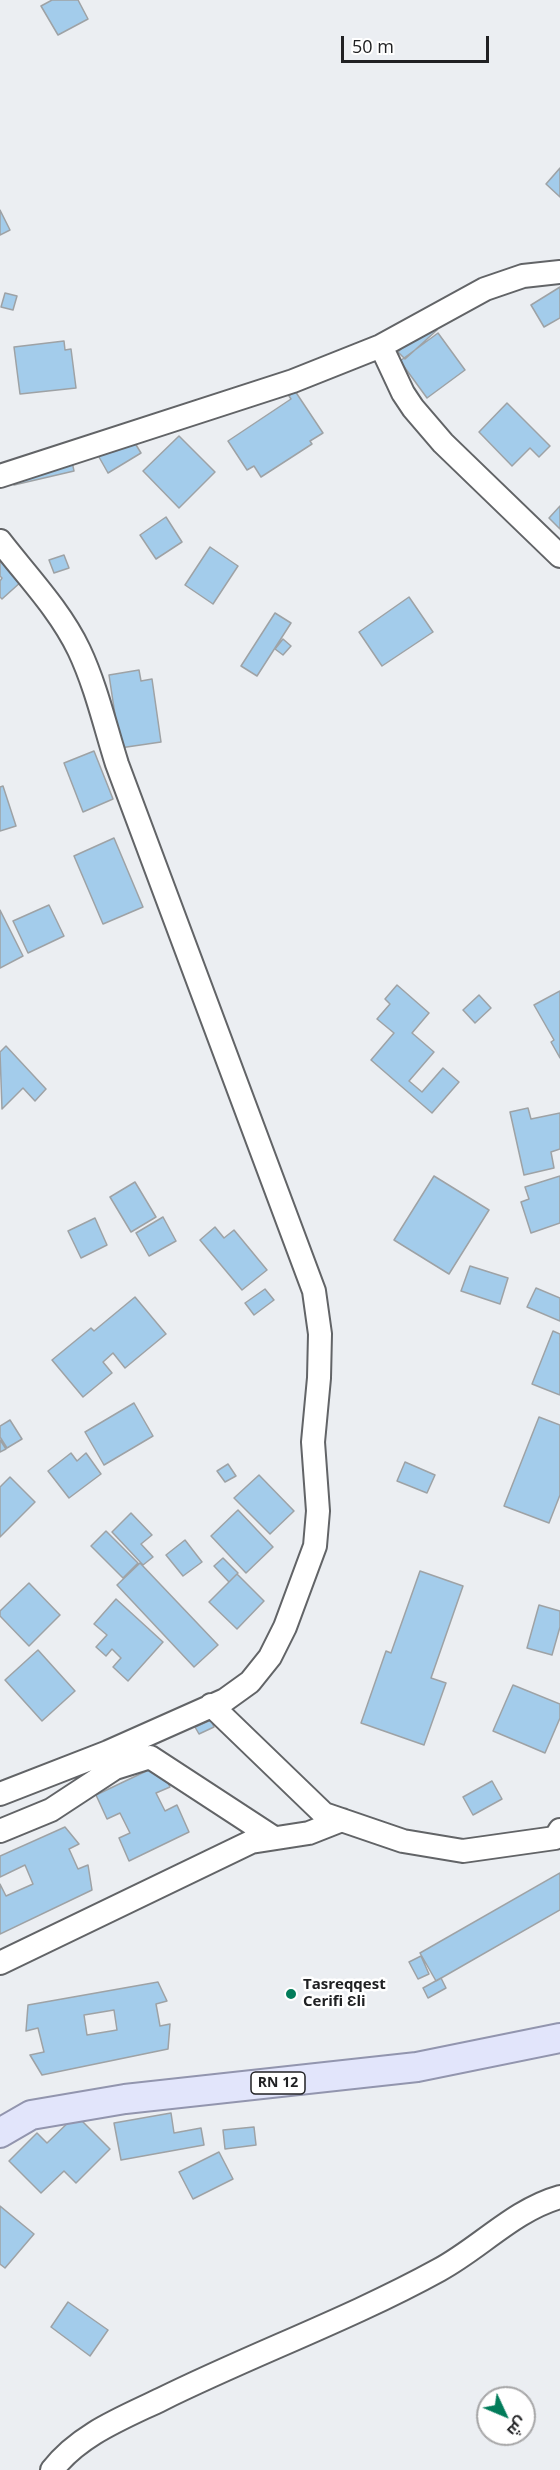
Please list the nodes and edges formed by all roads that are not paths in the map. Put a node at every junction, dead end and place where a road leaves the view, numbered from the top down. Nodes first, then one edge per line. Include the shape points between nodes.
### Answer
1 (560, 272) edge
2 (381, 346) junction
3 (0, 476) edge
4 (0, 541) edge
5 (560, 556) edge
6 (211, 1705) junction
7 (0, 1794) edge
8 (342, 1820) junction
9 (560, 1830) edge
10 (0, 1832) edge
11 (274, 1838) junction
12 (0, 1964) edge
13 (560, 2038) edge
14 (0, 2133) edge
15 (560, 2197) edge
16 (52, 2470) edge

1 - 2 street via 523,276 485,290
2 - 3 street via 293,381
2 - 5 street via 413,408 443,443
4 - 6 street via 64,623 79,649 117,764 314,1291 320,1334 314,1442 318,1511 315,1546 270,1657 250,1682
6 - 7 street via 108,1752
6 - 8 street via 324,1814
8 - 9 street via 403,1841 463,1851 555,1838
8 - 11 street via 309,1833
10 - 11 street via 51,1810 115,1768 150,1757
11 - 12 street via 251,1842
13 - 14 main road, RN 12 via 417,2067 124,2099 31,2115
15 - 16 street via 524,2213 414,2284 222,2369 105,2427 84,2439

